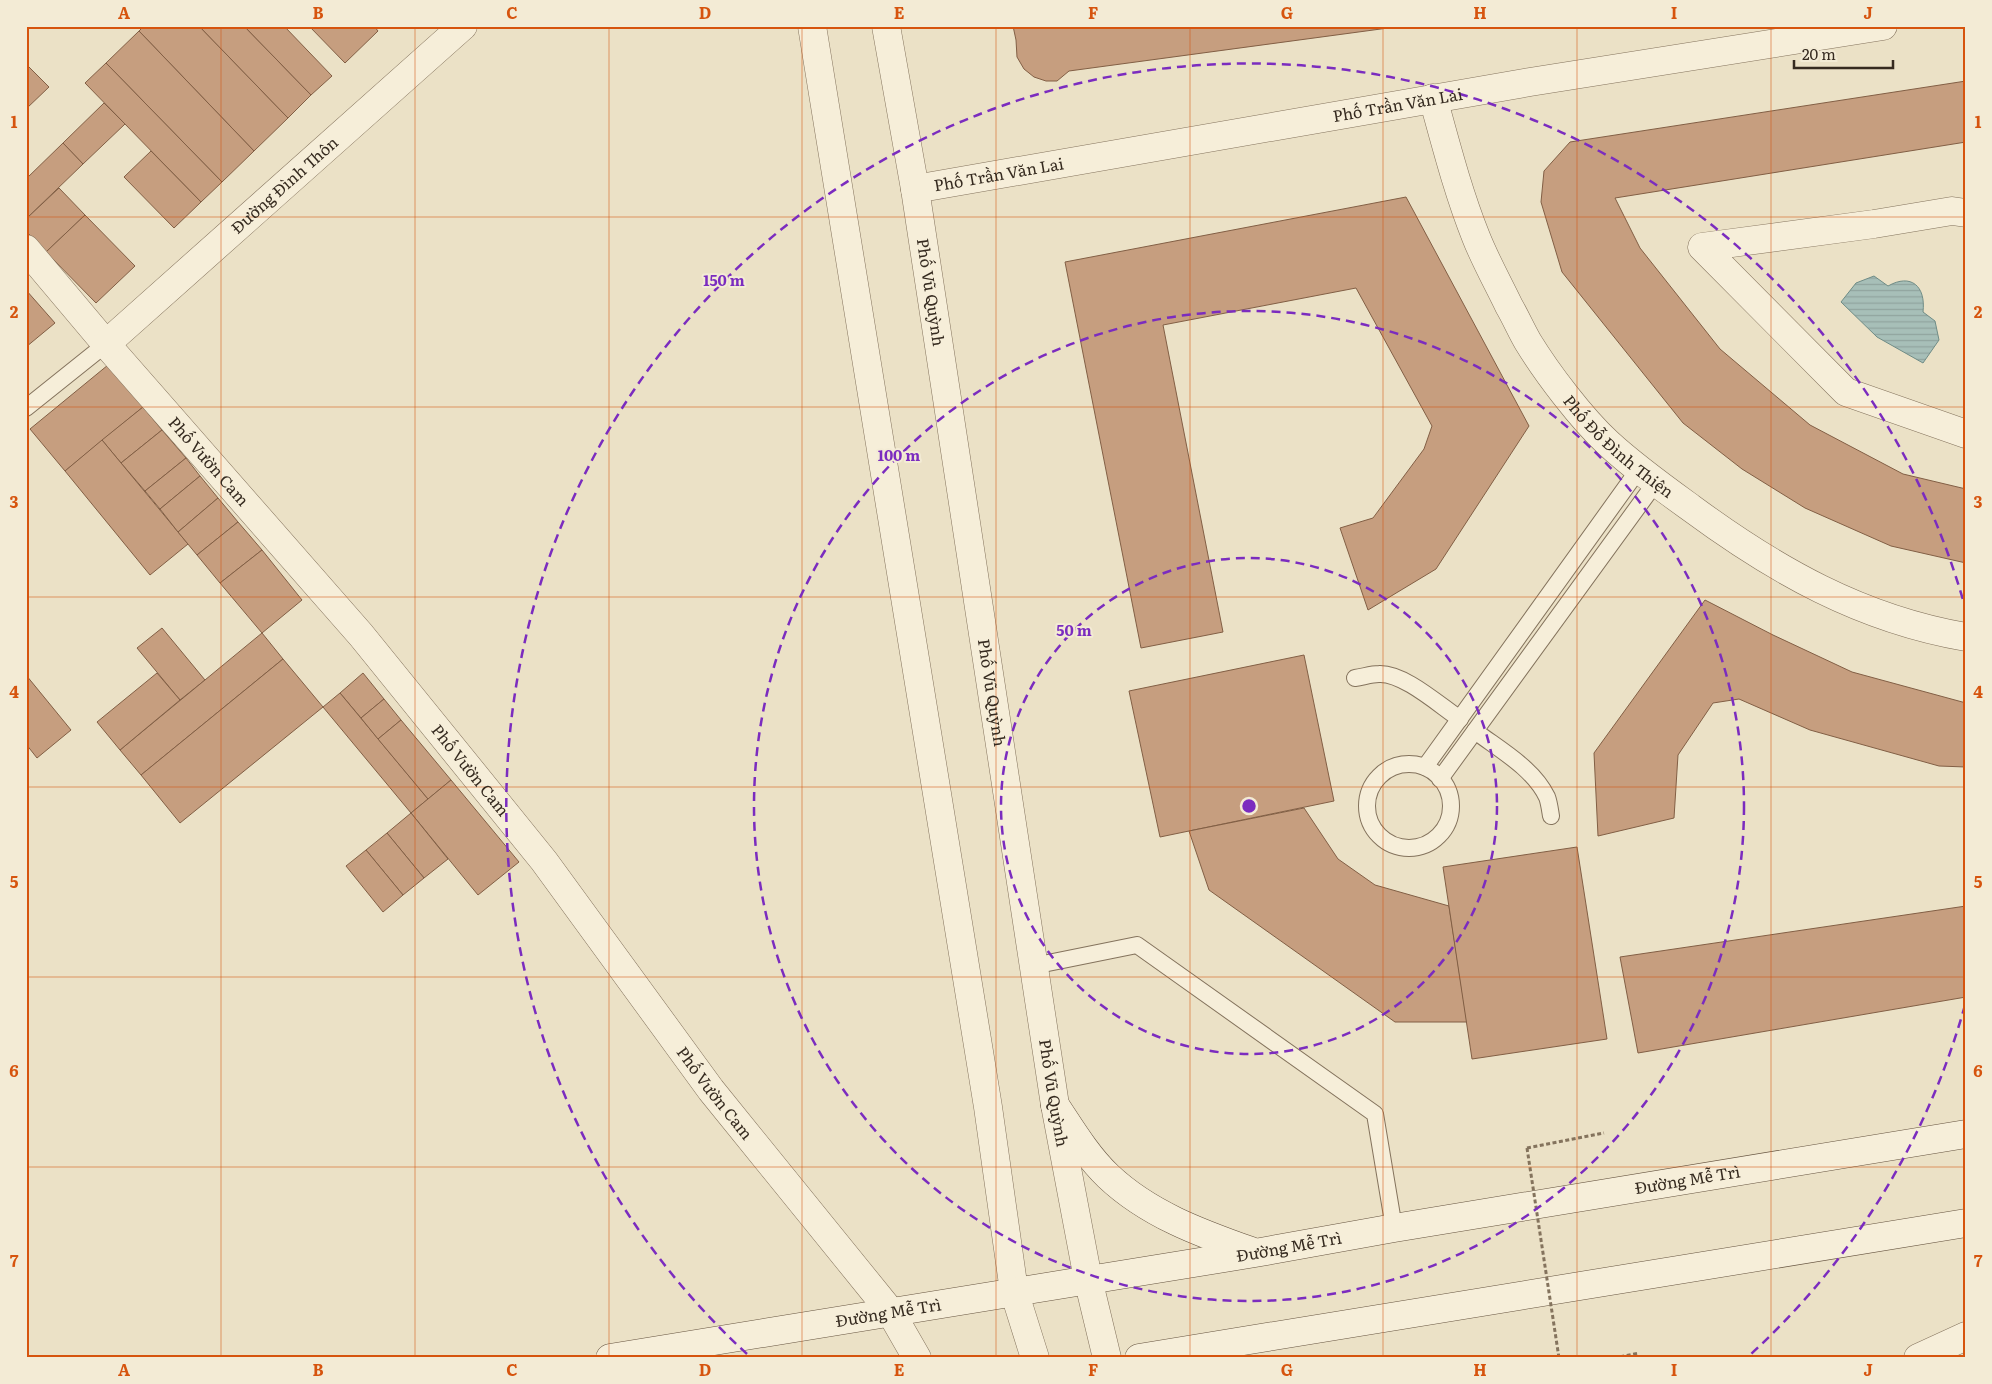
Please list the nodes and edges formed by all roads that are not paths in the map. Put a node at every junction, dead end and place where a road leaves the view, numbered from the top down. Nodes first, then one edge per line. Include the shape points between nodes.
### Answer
1 (463, 26) edge
2 (812, 26) edge
3 (886, 26) edge
4 (1883, 26) edge
5 (1433, 98) junction
6 (915, 189) junction
7 (1966, 213) edge
8 (26, 249) edge
9 (106, 344) junction
10 (26, 408) edge
11 (1966, 434) edge
12 (1647, 476) junction
13 (1966, 637) edge
14 (1356, 678) dead end
15 (1460, 719) junction
16 (1476, 731) junction
17 (1425, 767) junction
18 (1440, 779) junction
19 (1551, 816) dead end
20 (1033, 966) junction
21 (1055, 1105) junction
22 (1966, 1134) edge
23 (1966, 1223) edge
24 (1394, 1228) junction
25 (1255, 1253) junction
26 (1088, 1279) junction
27 (1014, 1291) junction
28 (890, 1311) junction
29 (1966, 1336) edge
30 (1244, 1349) edge
31 (610, 1358) edge
32 (917, 1358) edge
33 (1035, 1358) edge
34 (1107, 1358) edge
35 (1139, 1358) edge
36 (1918, 1358) edge

1 - 9 street, Đường Đình Thôn
2 - 27 street via 985,1088
3 - 6 street, Phố Vũ Quỳnh
4 - 5 street, Phố Trần Văn Lai
5 - 6 street, Phố Trần Văn Lai
5 - 12 street, Phố Đỗ Đình Thiện via 1476,238 1528,342 1600,435
6 - 20 street, Phố Vũ Quỳnh
7 - 11 street via 1952,211 1702,247 1846,392
8 - 9 street, Phố Vườn Cam
9 - 10 lane
9 - 28 street, Phố Vườn Cam via 361,635 520,831 711,1090
12 - 13 street, Phố Đỗ Đình Thiện via 1758,555 1806,583 1858,607 1902,622
12 - 15 lane
12 - 16 lane
14 - 15 lane via 1378,674 1392,676
15 - 17 lane
16 - 18 lane
16 - 19 lane via 1537,781 1548,798
17 - 18 lane
17 - 18 lane via 1398,765 1386,770 1372,785 1366,805 1369,819 1375,832 1386,841 1399,847 1413,848 1438,836 1447,825 1450,811 1450,798
20 - 21 street, Phố Vũ Quỳnh
20 - 24 lane via 1137,945 1375,1114
21 - 25 street via 1102,1169 1131,1194 1160,1214
21 - 26 street, Phố Vũ Quỳnh
22 - 24 street, Đường Mễ Trì
23 - 30 street
24 - 25 street, Đường Mễ Trì
25 - 26 street, Đường Mễ Trì
26 - 27 street, Đường Mễ Trì
26 - 34 street, Phố Vũ Quỳnh
27 - 28 street, Đường Mễ Trì
27 - 33 street
28 - 31 street, Đường Mễ Trì
28 - 32 street, Phố Vườn Cam
29 - 36 street
30 - 35 street

